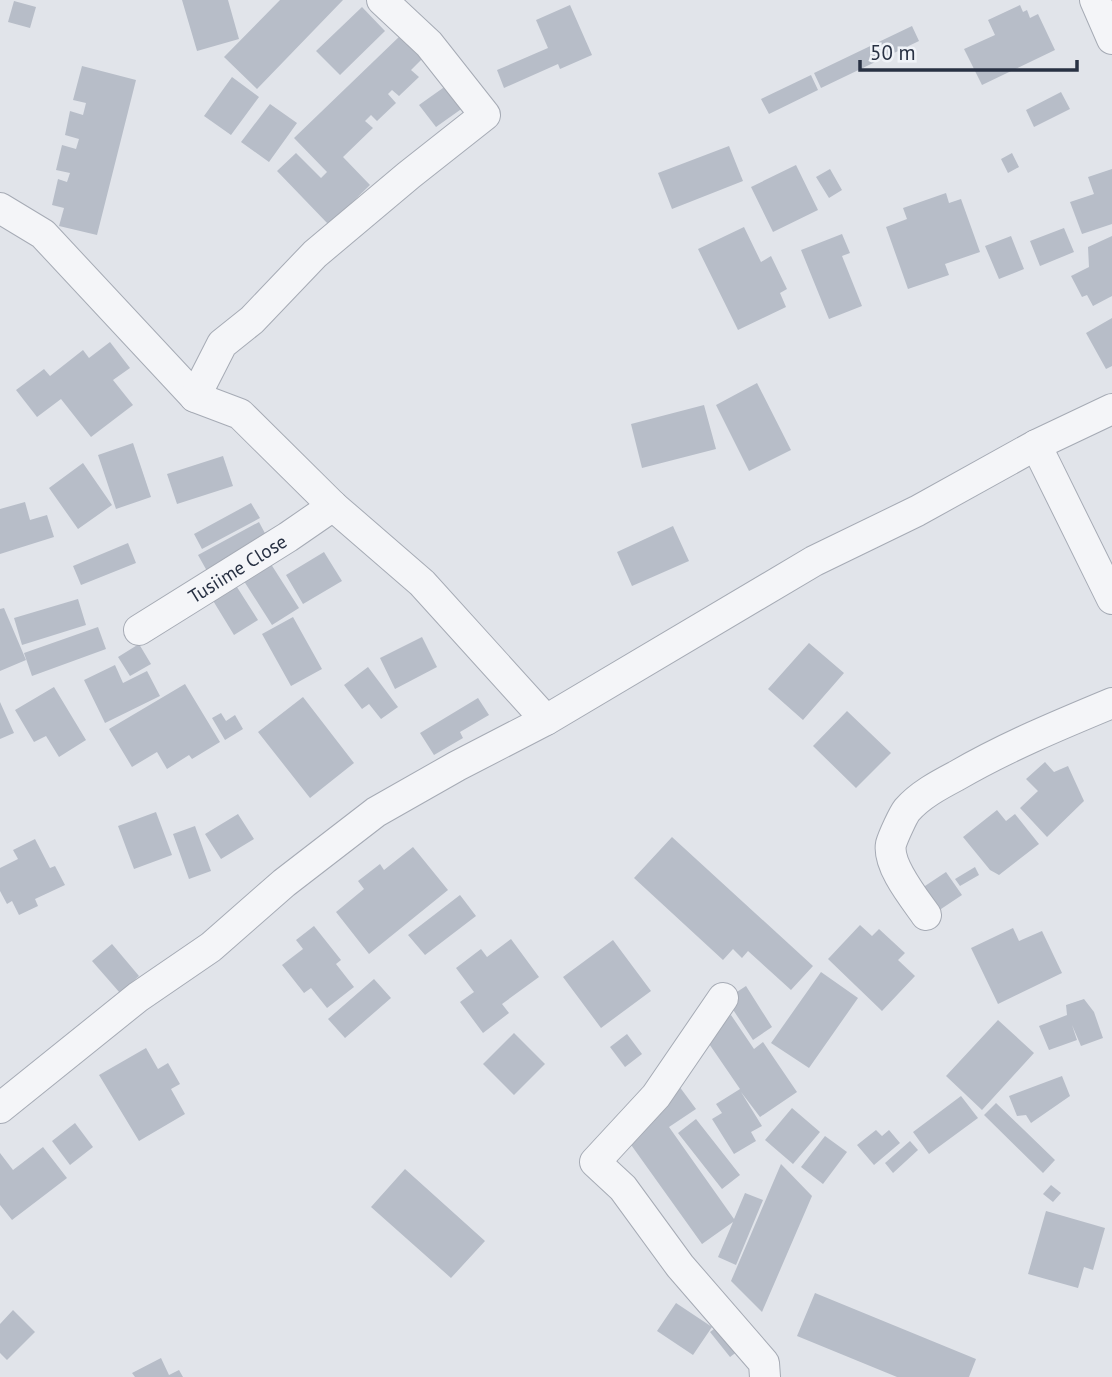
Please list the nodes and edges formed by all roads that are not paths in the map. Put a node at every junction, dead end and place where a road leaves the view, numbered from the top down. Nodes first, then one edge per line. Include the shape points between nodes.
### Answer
1 (382, 0) edge
2 (1095, 0) edge
3 (1112, 38) edge
4 (0, 208) edge
5 (195, 397) junction
6 (1112, 409) edge
7 (1036, 445) junction
8 (333, 506) junction
9 (1112, 599) edge
10 (139, 631) dead end
11 (1112, 703) edge
12 (546, 720) junction
13 (926, 915) dead end
14 (723, 998) dead end
15 (0, 1108) edge
16 (765, 1377) edge

1 - 5 street via 429,44 485,115 315,254 252,320 222,344
2 - 3 street
4 - 5 street via 43,234
5 - 8 street via 240,414
6 - 7 street
7 - 9 street
7 - 12 street via 814,561
8 - 10 street, Tusiime Close
8 - 12 street via 422,583
11 - 13 street via 982,761 929,791 906,811 891,844 892,855
12 - 15 street via 376,812 211,947 138,997
14 - 16 street via 656,1096 595,1162 623,1188 680,1266 764,1363

